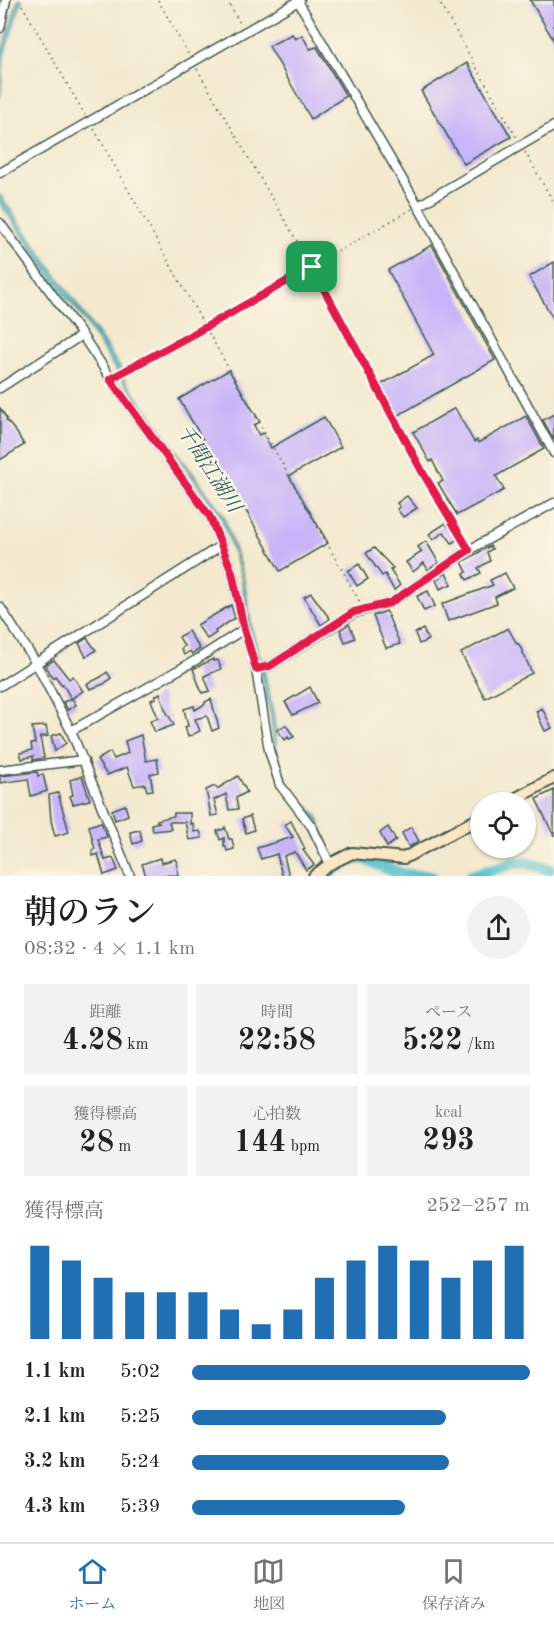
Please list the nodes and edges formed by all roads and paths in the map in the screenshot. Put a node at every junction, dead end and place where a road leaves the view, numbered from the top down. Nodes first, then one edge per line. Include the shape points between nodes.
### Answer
1 (6, 0) edge
2 (158, 0) edge
3 (227, 0) edge
4 (438, 0) edge
5 (299, 1) edge
6 (22, 5) dead end
7 (0, 28) edge
8 (245, 33) junction
9 (193, 63) junction
10 (89, 121) junction
11 (554, 126) edge
12 (521, 145) junction
13 (0, 173) edge
14 (554, 203) edge
15 (418, 206) junction
16 (0, 223) edge
17 (312, 267) junction
18 (206, 327) junction
19 (82, 335) junction
20 (110, 379) junction
21 (0, 388) edge
22 (554, 453) edge
23 (554, 503) edge
24 (222, 545) junction
25 (469, 550) junction
26 (0, 607) edge
27 (364, 610) junction
28 (244, 629) junction
29 (36, 663) junction
30 (256, 669) junction
31 (0, 686) edge
32 (71, 731) junction
33 (84, 760) junction
34 (0, 770) edge
35 (554, 778) edge
36 (527, 792) edge
37 (470, 823) edge
38 (330, 864) junction
39 (130, 876) edge
40 (314, 876) edge

1 - 7 street
2 - 9 path
3 - 8 path
4 - 12 path
5 - 8 street
5 - 15 street
6 - 10 path
8 - 9 street
9 - 10 street
9 - 17 path
10 - 13 street
10 - 18 path
11 - 12 street
12 - 14 path
12 - 15 street
15 - 17 path
15 - 22 street
16 - 19 street
17 - 18 path
17 - 25 path
18 - 20 path
18 - 27 path
19 - 20 street
19 - 21 street
20 - 24 street via 210,517
23 - 25 street
24 - 28 street
24 - 29 street
25 - 27 street via 390,603
26 - 29 street
27 - 30 street via 354,612 270,666
28 - 30 street
28 - 32 street
29 - 31 street
29 - 32 street
30 - 38 street via 269,750 280,785 312,827
32 - 33 street
33 - 34 street
33 - 39 street
35 - 36 street
37 - 38 street via 404,858 352,853
38 - 40 street

